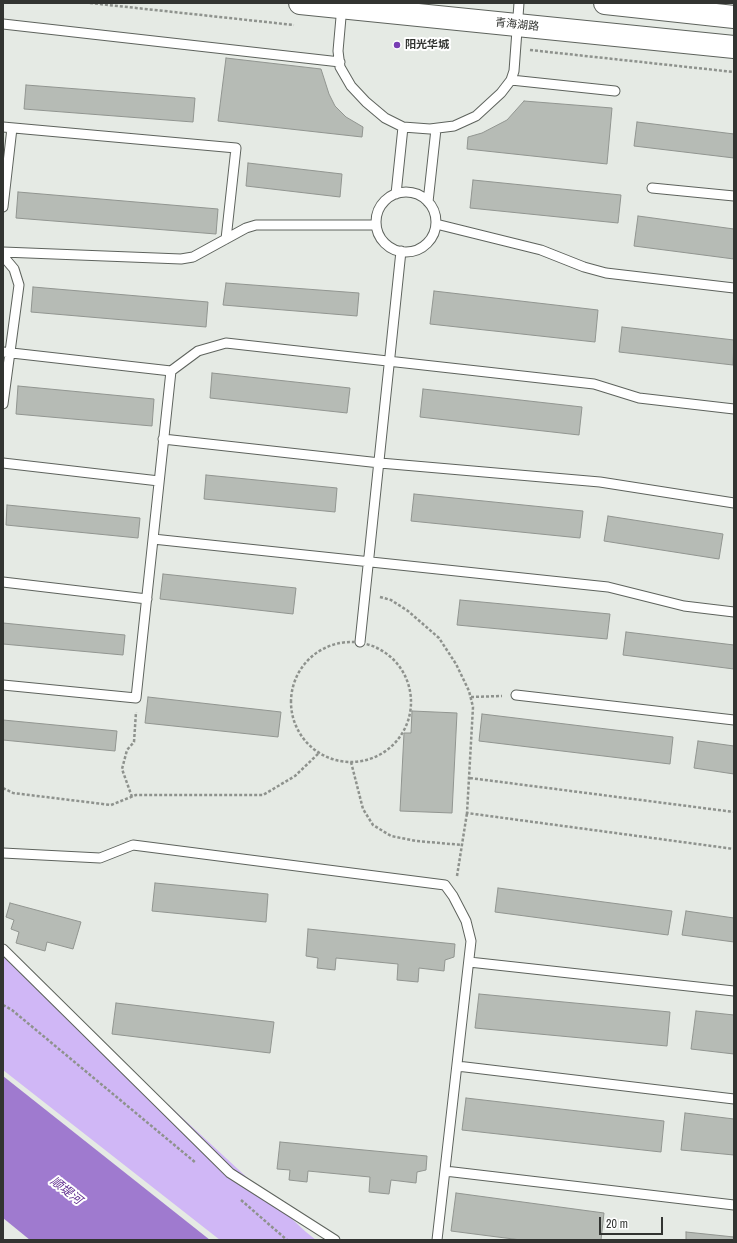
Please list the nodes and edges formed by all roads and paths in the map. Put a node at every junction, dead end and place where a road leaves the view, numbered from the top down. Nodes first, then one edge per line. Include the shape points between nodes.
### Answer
1 (300, 3) edge
2 (519, 3) edge
3 (605, 3) edge
4 (342, 5) edge
5 (734, 17) edge
6 (3, 24) edge
7 (517, 25) junction
8 (734, 47) edge
9 (340, 62) junction
10 (511, 80) junction
11 (615, 91) dead end
12 (402, 127) junction
13 (8, 128) edge
14 (436, 129) junction
15 (652, 188) dead end
16 (396, 194) junction
17 (734, 196) edge
18 (428, 202) junction
19 (3, 207) edge
20 (376, 224) junction
21 (436, 224) junction
22 (226, 239) junction
23 (401, 251) junction
24 (3, 252) edge
25 (3, 256) edge
26 (734, 288) edge
27 (6, 353) edge
28 (390, 361) junction
29 (171, 371) junction
30 (3, 404) edge
31 (734, 410) edge
32 (163, 439) junction
33 (3, 463) edge
34 (380, 463) junction
35 (159, 481) junction
36 (734, 503) edge
37 (153, 539) junction
38 (370, 560) junction
39 (3, 582) edge
40 (366, 593) junction
41 (146, 599) junction
42 (734, 612) edge
43 (360, 642) junction
44 (3, 685) edge
45 (516, 695) joint
46 (471, 697) junction
47 (136, 698) junction
48 (734, 720) edge
49 (320, 753) junction
50 (351, 762) junction
51 (470, 778) junction
52 (3, 788) edge
53 (132, 797) junction
54 (734, 812) edge
55 (467, 813) junction
56 (463, 845) junction
57 (734, 849) edge
58 (3, 853) edge
59 (453, 896) junction
60 (3, 950) edge
61 (469, 962) junction
62 (734, 991) edge
63 (3, 1005) edge
64 (457, 1066) junction
65 (734, 1099) edge
66 (202, 1168) dead end
67 (445, 1172) junction
68 (238, 1198) dead end
69 (734, 1205) edge
70 (287, 1240) edge
71 (335, 1240) edge
72 (437, 1240) edge

1 - 4 main road, 青海湖路
2 - 7 lane
3 - 5 main road
4 - 7 main road, 青海湖路
4 - 9 lane via 338,51
6 - 9 lane
7 - 8 main road, 青海湖路
7 - 10 lane via 514,71
9 - 12 lane via 340,67 351,86 366,102 385,118
10 - 11 lane
10 - 14 lane via 501,94 476,116 454,126
12 - 14 lane
12 - 16 lane
13 - 19 lane
13 - 22 lane via 236,148
14 - 18 lane
15 - 17 lane
16 - 18 lane via 416,194
16 - 20 lane via 381,206
18 - 21 lane via 435,214
20 - 22 lane via 256,225
20 - 23 lane via 378,234 384,242
21 - 23 lane via 434,234 428,242 411,251
21 - 26 lane via 541,250 606,273
22 - 24 lane via 193,257 181,259
23 - 28 lane
25 - 27 lane via 14,269 19,285
27 - 29 lane
27 - 30 lane
28 - 29 lane via 226,343 198,351
28 - 31 lane via 594,384 639,398
28 - 34 lane
29 - 32 lane
32 - 34 lane
32 - 35 lane
33 - 35 lane
34 - 36 lane via 600,482
34 - 38 lane
35 - 37 lane
37 - 38 lane
37 - 41 lane
38 - 40 lane
38 - 42 lane via 608,587 684,606
39 - 41 lane
40 - 43 lane
40 - 46 path via 391,600 439,638 456,664
41 - 47 lane
43 - 49 path via 340,642 321,649 305,661 294,678 290,697 292,717 300,735 313,750
43 - 50 path via 379,648 395,660 406,677 411,696 410,716 402,735 388,750 370,759
44 - 47 lane
45 - 46 path
45 - 48 lane
46 - 51 path via 473,707
47 - 53 path via 134,742 127,750 122,769
49 - 50 path via 331,759
49 - 53 path via 294,776 262,795
50 - 56 path via 364,809 373,825 391,836
51 - 54 path
51 - 55 path
52 - 53 path via 13,793 111,805
55 - 56 path
55 - 57 path
56 - 59 path
58 - 59 lane via 100,858 133,845 445,885
59 - 61 lane via 466,921 471,941
60 - 71 lane via 230,1172
61 - 62 lane
61 - 64 lane
63 - 66 path
64 - 65 lane
64 - 67 lane
67 - 69 lane
67 - 72 lane
68 - 70 path

